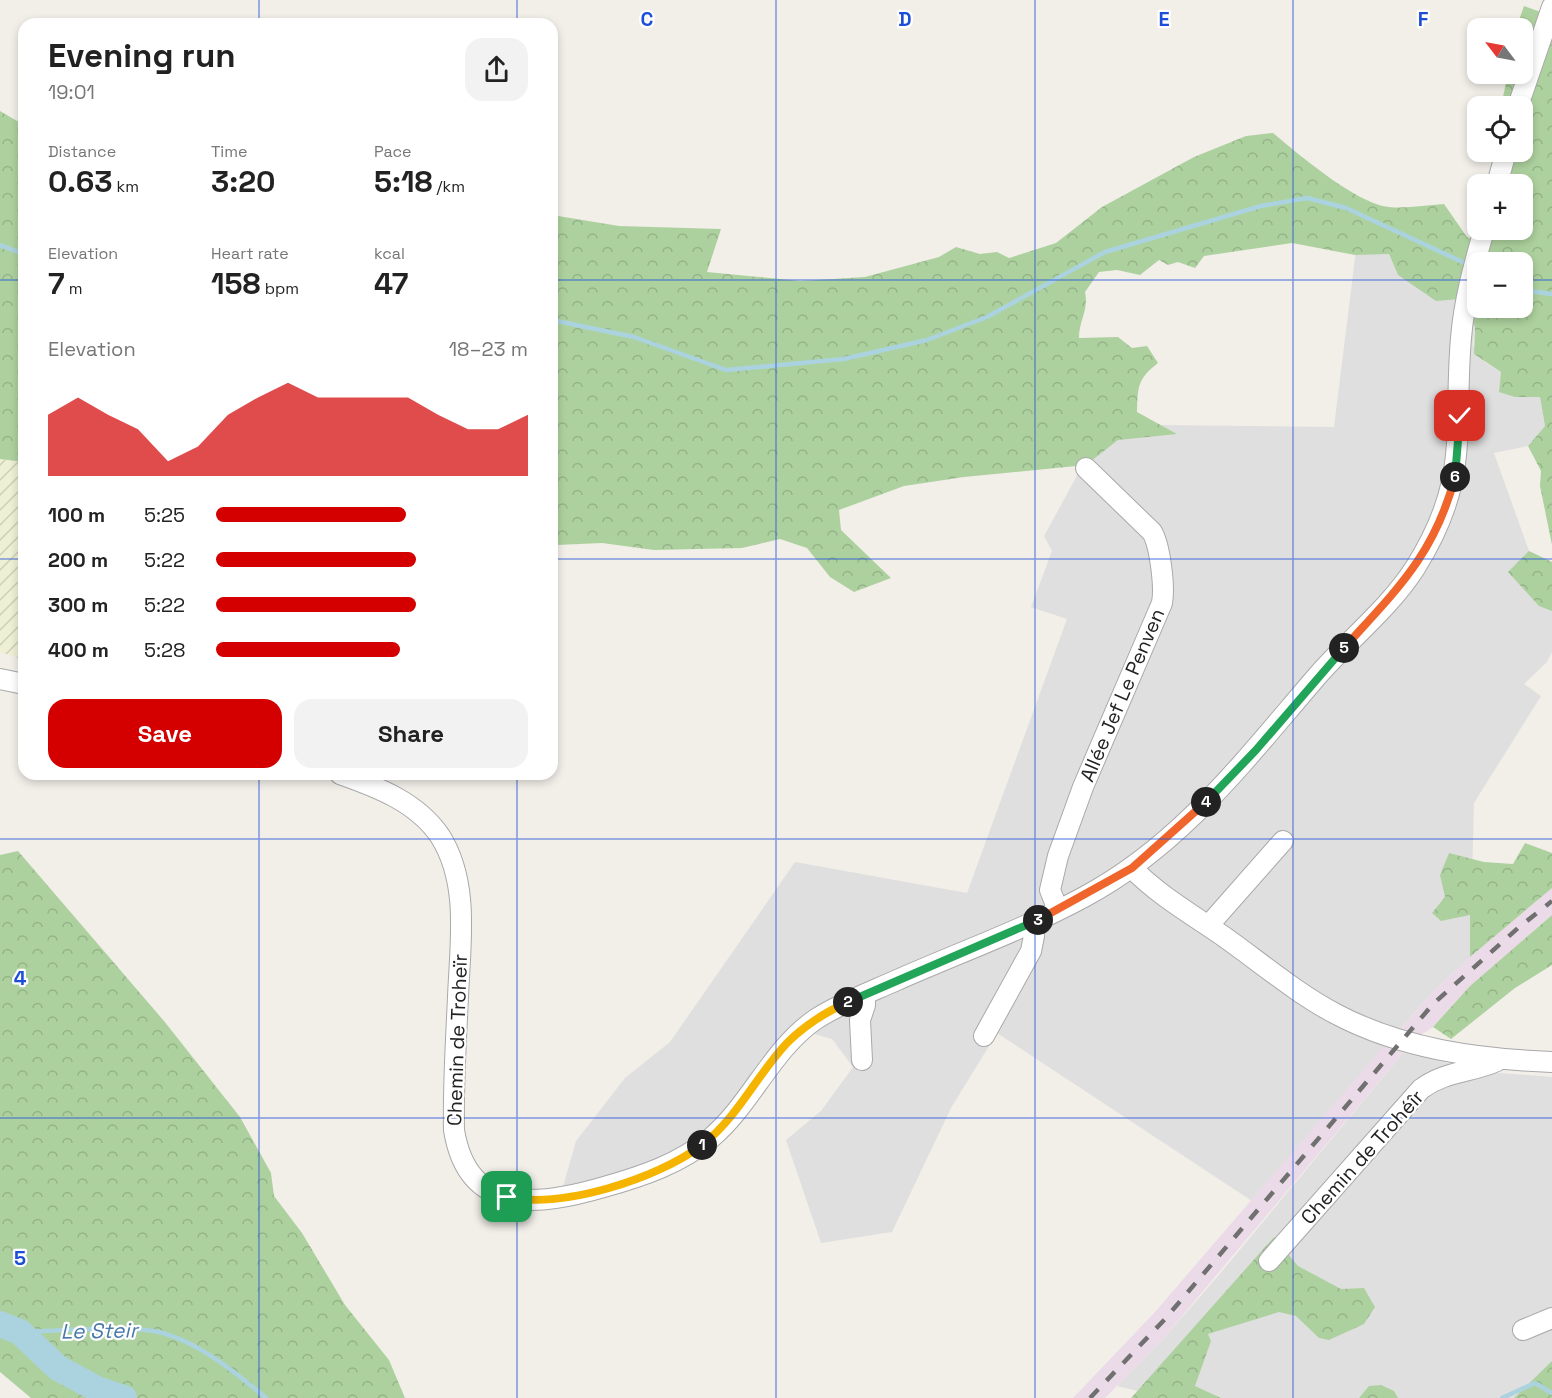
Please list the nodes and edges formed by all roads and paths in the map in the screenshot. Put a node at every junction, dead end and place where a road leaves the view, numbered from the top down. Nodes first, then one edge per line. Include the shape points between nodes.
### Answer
1 (1552, 7) edge
2 (1521, 96) edge
3 (1482, 240) edge
4 (1086, 468) dead end
5 (0, 678) edge
6 (18, 682) edge
7 (356, 780) edge
8 (1283, 841) dead end
9 (1132, 868) junction
10 (1058, 910) junction
11 (1030, 924) junction
12 (1208, 926) junction
13 (865, 994) junction
14 (984, 1036) dead end
15 (862, 1060) dead end
16 (1500, 1060) junction
17 (1552, 1062) edge
18 (1269, 1261) dead end
19 (1552, 1318) edge
20 (1523, 1330) dead end

1 - 2 street
3 - 9 street, Chemin de Troheïr via 1462,321 1455,477 1430,541 1406,580 1318,675 1256,750 1190,819
4 - 10 street, Allée Jef Le Penven via 1152,532 1164,592 1058,856 1050,890
5 - 6 street
7 - 13 street, Chemin de Troheïr via 419,813 439,836 451,861 461,913 456,1147 468,1169 492,1192 544,1202 664,1168 696,1150 725,1124 800,1032 828,1012
8 - 12 street
9 - 10 street, Chemin de Troheïr
9 - 12 street
10 - 11 street, Chemin de Troheïr
11 - 13 street, Chemin de Troheïr
11 - 14 street via 1034,936 1030,951
12 - 16 street via 1347,1019 1421,1045
13 - 15 street via 860,1020
16 - 17 street
16 - 18 street, Chemin de Trohéîr via 1480,1069 1441,1076 1421,1089
19 - 20 street

